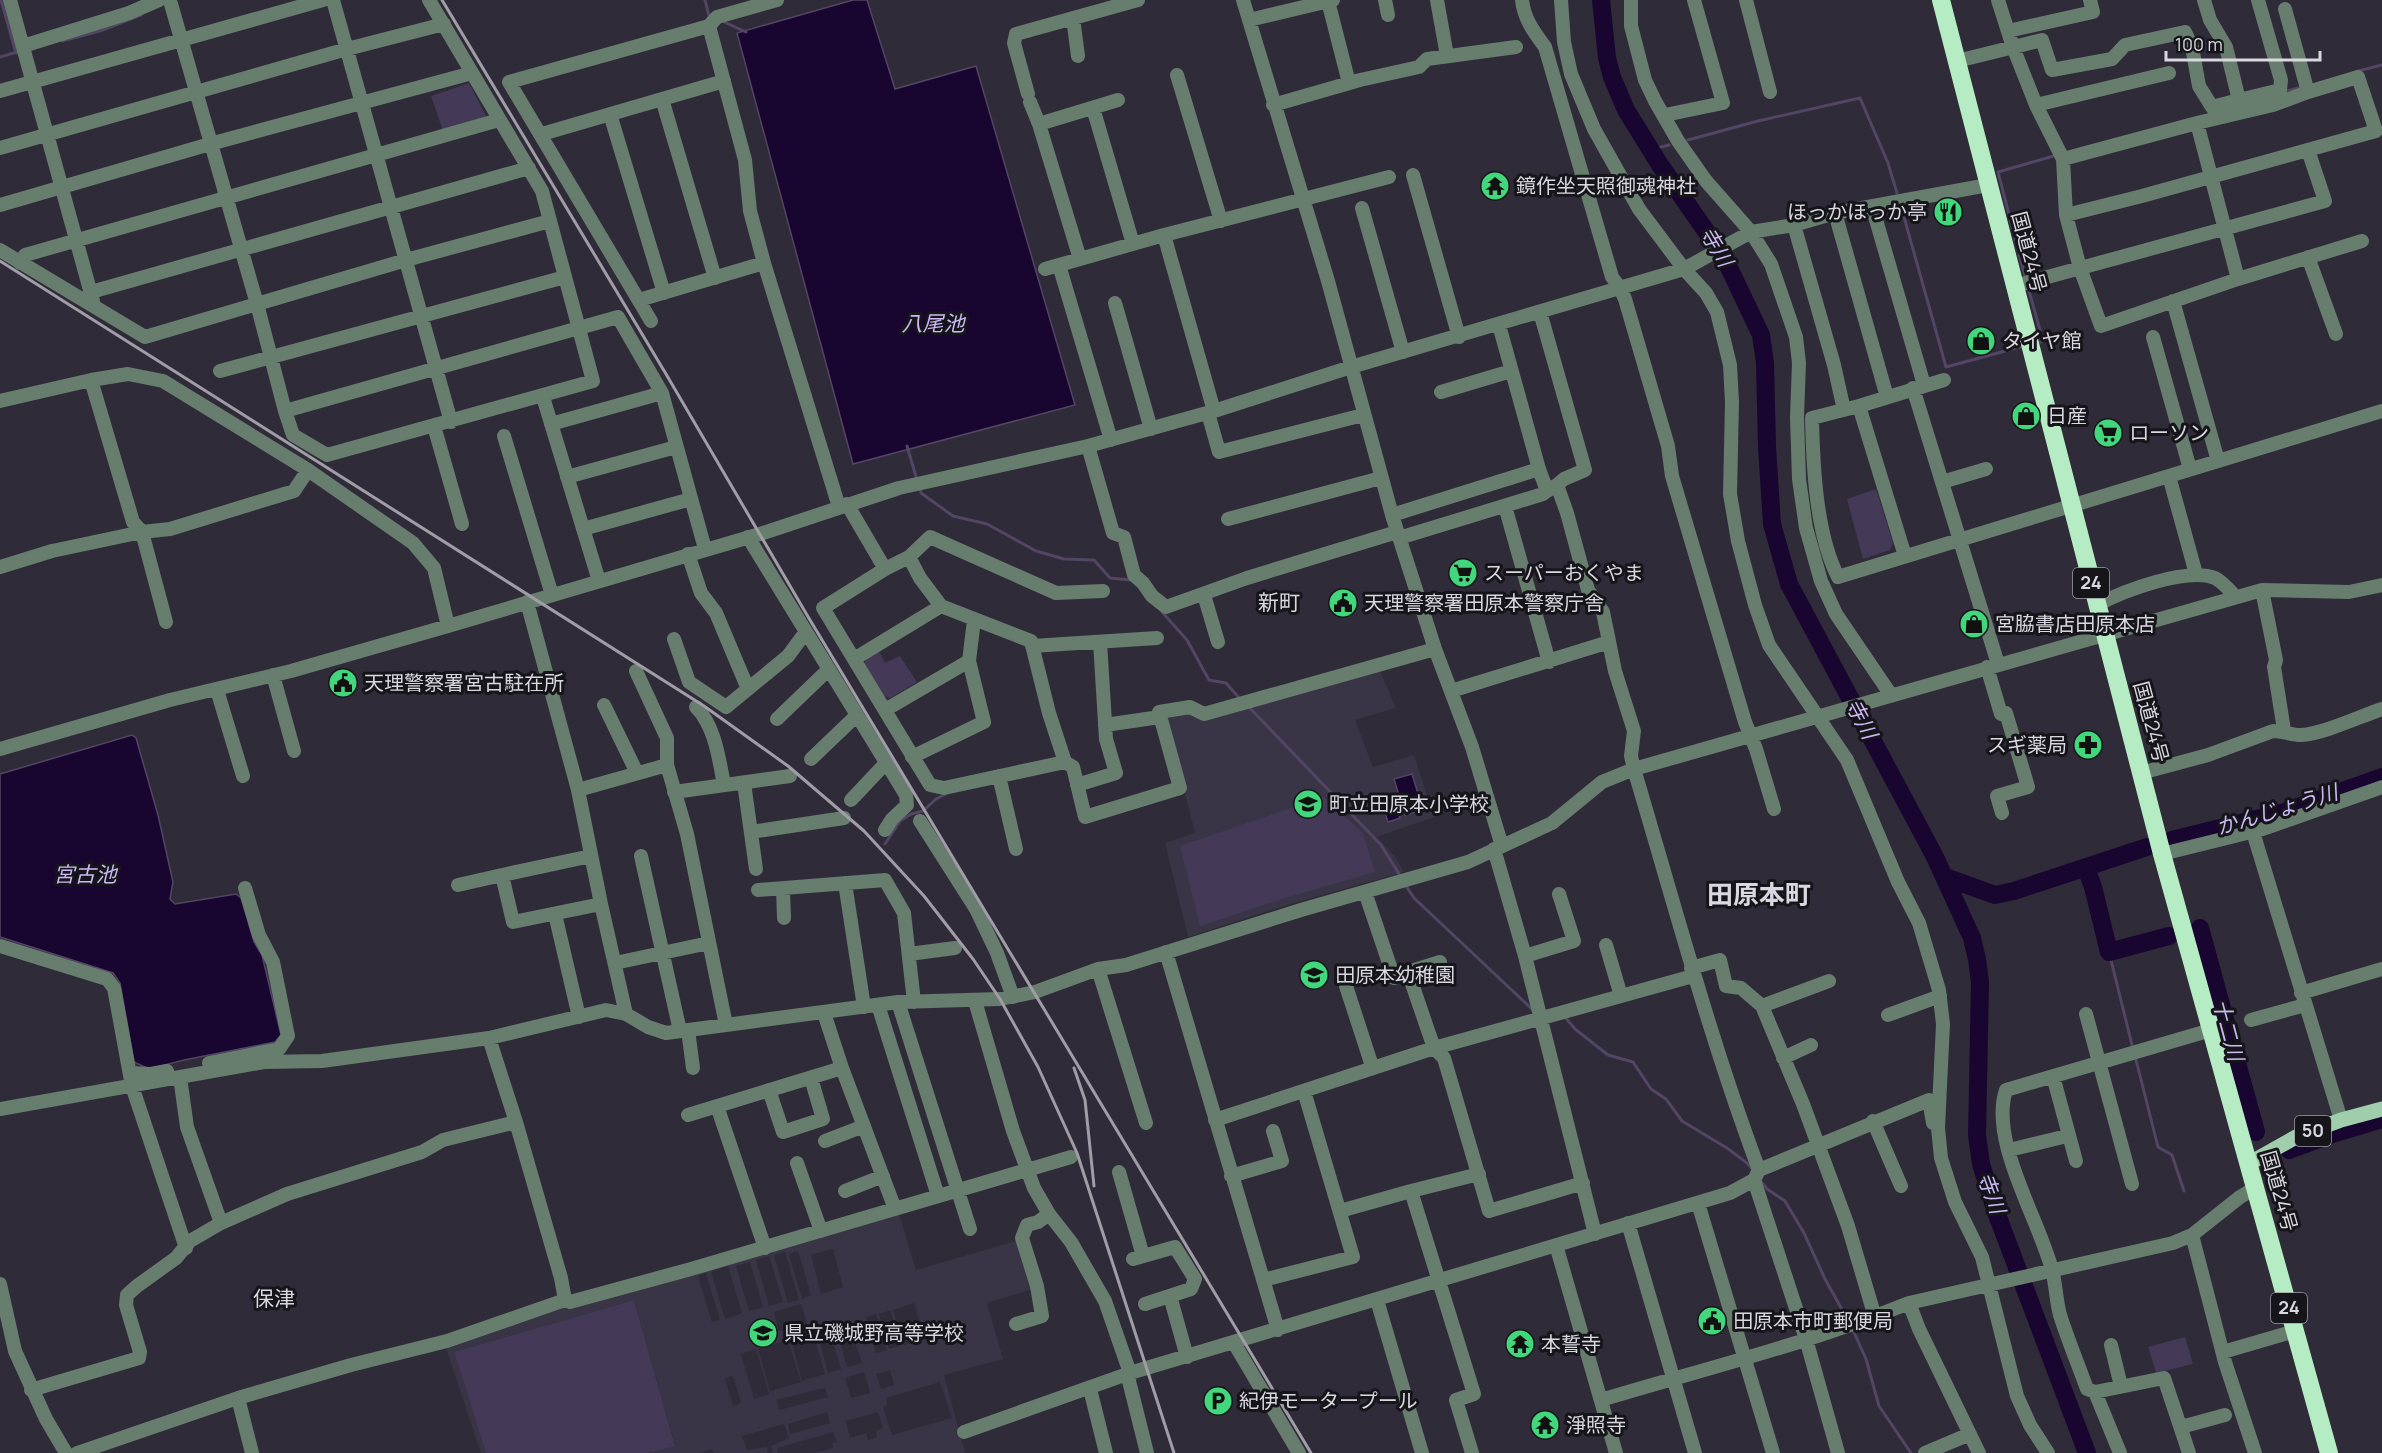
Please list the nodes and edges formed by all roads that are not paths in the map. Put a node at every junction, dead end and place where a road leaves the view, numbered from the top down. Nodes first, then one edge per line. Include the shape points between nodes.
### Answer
1 (10, 0) edge
2 (323, 0) edge
3 (333, 0) edge
4 (429, 0) edge
5 (777, 0) edge
6 (1138, 0) edge
7 (1243, 0) edge
8 (1331, 0) edge
9 (1385, 0) edge
10 (1437, 0) edge
11 (1522, 0) edge
12 (1561, 0) edge
13 (1631, 0) edge
14 (1694, 0) edge
15 (1746, 0) edge
16 (1941, 0) edge
17 (1998, 0) edge
18 (2090, 0) edge
19 (2204, 0) edge
20 (2258, 0) edge
21 (165, 2) edge
22 (2285, 9) dead end
23 (1388, 15) dead end
24 (1073, 18) junction
25 (1249, 20) junction
26 (444, 24) junction
27 (710, 26) junction
28 (2008, 31) junction
29 (181, 39) junction
30 (22, 46) junction
31 (1516, 47) dead end
32 (2013, 47) junction
33 (347, 49) junction
34 (1078, 56) dead end
35 (1447, 56) junction
36 (1957, 61) junction
37 (472, 73) junction
38 (2169, 73) dead end
39 (1177, 75) dead end
40 (724, 81) junction
41 (32, 82) junction
42 (1349, 83) junction
43 (0, 92) edge
44 (195, 92) junction
45 (1770, 92) dead end
46 (2308, 92) junction
47 (662, 99) junction
48 (1118, 100) dead end
49 (2239, 100) junction
50 (361, 102) junction
51 (1273, 105) junction
52 (2036, 105) junction
53 (1093, 108) junction
54 (610, 114) junction
55 (1665, 115) junction
56 (499, 120) junction
57 (2197, 123) junction
58 (1039, 124) junction
59 (542, 134) junction
60 (45, 135) junction
61 (210, 144) junction
62 (0, 147) edge
63 (2308, 150) junction
64 (376, 156) junction
65 (2063, 159) junction
66 (529, 168) junction
67 (1413, 175) dead end
68 (1389, 177) dead end
69 (2210, 177) junction
70 (1988, 185) junction
71 (61, 186) junction
72 (226, 197) junction
73 (1302, 199) junction
74 (0, 205) edge
75 (1872, 206) junction
76 (391, 208) junction
77 (1362, 208) dead end
78 (1835, 213) junction
79 (2066, 215) junction
80 (550, 221) junction
81 (1221, 221) junction
82 (1794, 225) junction
83 (2225, 229) junction
84 (1748, 233) junction
85 (1164, 236) junction
86 (75, 240) junction
87 (2362, 241) dead end
88 (1133, 244) junction
89 (0, 250) edge
90 (241, 251) junction
91 (2308, 257) junction
92 (1080, 259) junction
93 (406, 260) junction
94 (20, 263) junction
95 (764, 263) junction
96 (1687, 267) junction
97 (2080, 268) junction
98 (565, 276) junction
99 (715, 278) junction
100 (2238, 279) junction
101 (2015, 286) junction
102 (1620, 288) junction
103 (664, 293) junction
104 (92, 299) junction
105 (639, 300) junction
106 (2173, 301) junction
107 (1115, 303) dead end
108 (257, 304) junction
109 (1540, 312) junction
110 (420, 316) junction
111 (651, 321) dead end
112 (1498, 325) junction
113 (579, 328) junction
114 (2336, 334) dead end
115 (1459, 337) junction
116 (2153, 338) dead end
117 (1403, 352) junction
118 (272, 358) junction
119 (1351, 367) junction
120 (435, 369) junction
121 (220, 370) dead end
122 (1511, 371) junction
123 (91, 380) junction
124 (1944, 380) dead end
125 (1919, 387) junction
126 (1441, 392) dead end
127 (662, 393) junction
128 (543, 397) junction
129 (1887, 397) junction
130 (0, 401) edge
131 (1859, 406) junction
132 (1844, 410) junction
133 (285, 411) junction
134 (2382, 411) edge
135 (1211, 412) junction
136 (1363, 415) junction
137 (451, 422) junction
138 (551, 424) junction
139 (434, 426) junction
140 (1151, 429) junction
141 (504, 436) dead end
142 (1111, 440) junction
143 (1088, 446) junction
144 (676, 447) junction
145 (2218, 461) junction
146 (1539, 469) junction
147 (1986, 469) dead end
148 (308, 470) junction
149 (2190, 470) junction
150 (2169, 476) junction
151 (567, 477) junction
152 (1381, 478) junction
153 (1942, 482) junction
154 (1552, 488) junction
155 (691, 499) junction
156 (843, 506) junction
157 (1504, 506) junction
158 (2072, 506) junction
159 (1392, 515) junction
160 (1228, 519) dead end
161 (462, 524) dead end
162 (583, 529) junction
163 (142, 532) junction
164 (1398, 535) junction
165 (748, 537) junction
166 (1960, 540) junction
167 (705, 549) junction
168 (688, 554) junction
169 (1905, 556) junction
170 (909, 557) junction
171 (0, 567) edge
172 (885, 568) junction
173 (2196, 574) junction
174 (599, 581) junction
175 (2382, 585) edge
176 (2262, 590) junction
177 (1103, 591) dead end
178 (552, 595) junction
179 (1204, 595) junction
180 (2236, 597) junction
181 (527, 602) junction
182 (2097, 605) junction
183 (941, 606) junction
184 (974, 620) junction
185 (166, 622) dead end
186 (448, 626) junction
187 (805, 633) junction
188 (2104, 635) junction
189 (1157, 638) dead end
190 (674, 639) dead end
191 (1100, 642) junction
192 (1218, 642) dead end
193 (1609, 642) junction
194 (1032, 646) junction
195 (1435, 649) junction
196 (854, 659) junction
197 (969, 661) junction
198 (1549, 662) junction
199 (1992, 666) junction
200 (829, 669) junction
201 (636, 671) dead end
202 (273, 675) junction
203 (748, 689) junction
204 (217, 690) junction
205 (1451, 691) junction
206 (1889, 695) junction
207 (604, 705) dead end
208 (696, 707) dead end
209 (2382, 709) edge
210 (885, 710) junction
211 (857, 715) junction
212 (1819, 715) junction
213 (1160, 717) junction
214 (777, 719) dead end
215 (1105, 725) junction
216 (2284, 730) junction
217 (1750, 735) junction
218 (0, 749) edge
219 (294, 751) dead end
220 (912, 757) junction
221 (811, 759) dead end
222 (1065, 762) junction
223 (885, 764) junction
224 (667, 765) junction
225 (1635, 768) junction
226 (637, 773) junction
227 (2140, 773) junction
228 (243, 776) dead end
229 (790, 776) dead end
230 (1000, 780) junction
231 (744, 783) junction
232 (724, 785) junction
233 (1077, 785) junction
234 (2382, 787) edge
235 (578, 790) junction
236 (674, 792) junction
237 (851, 800) dead end
238 (1774, 809) dead end
239 (2002, 813) dead end
240 (844, 818) dead end
241 (920, 821) dead end
242 (885, 830) dead end
243 (751, 832) junction
244 (2253, 832) junction
245 (1498, 848) junction
246 (1016, 849) dead end
247 (2162, 854) junction
248 (591, 856) junction
249 (641, 856) dead end
250 (756, 869) dead end
251 (502, 875) junction
252 (845, 883) junction
253 (458, 885) dead end
254 (245, 888) dead end
255 (783, 889) junction
256 (758, 890) dead end
257 (1365, 892) junction
258 (1558, 894) dead end
259 (601, 904) junction
260 (555, 915) junction
261 (784, 918) dead end
262 (709, 943) junction
263 (0, 945) edge
264 (1606, 945) dead end
265 (955, 948) dead end
266 (1167, 952) junction
267 (663, 953) junction
268 (909, 954) junction
269 (1525, 956) junction
270 (1440, 962) dead end
271 (615, 963) junction
272 (1098, 969) junction
273 (2382, 969) edge
274 (1408, 972) junction
275 (1692, 972) junction
276 (1829, 981) dead end
277 (1346, 986) dead end
278 (1621, 996) junction
279 (1940, 996) junction
280 (1013, 997) junction
281 (2303, 999) junction
282 (975, 1000) junction
283 (898, 1002) junction
284 (914, 1002) junction
285 (871, 1006) junction
286 (1762, 1006) junction
287 (824, 1013) junction
288 (626, 1014) junction
289 (2086, 1014) dead end
290 (1540, 1015) junction
291 (1888, 1015) dead end
292 (579, 1017) junction
293 (2251, 1020) dead end
294 (726, 1025) junction
295 (2211, 1030) junction
296 (684, 1031) junction
297 (489, 1038) junction
298 (1811, 1045) dead end
299 (1434, 1048) junction
300 (1784, 1058) junction
301 (2098, 1064) junction
302 (1372, 1066) junction
303 (693, 1068) dead end
304 (843, 1068) junction
305 (2053, 1076) junction
306 (180, 1077) junction
307 (811, 1078) junction
308 (131, 1080) junction
309 (769, 1090) junction
310 (1304, 1091) junction
311 (717, 1106) junction
312 (0, 1109) edge
313 (2382, 1109) edge
314 (688, 1114) dead end
315 (1215, 1120) junction
316 (2341, 1120) junction
317 (1873, 1121) junction
318 (516, 1122) junction
319 (1146, 1124) dead end
320 (864, 1126) junction
321 (1938, 1128) junction
322 (1273, 1131) dead end
323 (2067, 1136) junction
324 (825, 1141) dead end
325 (1818, 1145) junction
326 (2009, 1150) junction
327 (1071, 1157) dead end
328 (2076, 1161) dead end
329 (797, 1163) dead end
330 (2248, 1164) junction
331 (1027, 1170) junction
332 (1119, 1172) dead end
333 (1479, 1174) junction
334 (1756, 1175) junction
335 (883, 1176) junction
336 (1232, 1176) junction
337 (1582, 1183) junction
338 (2132, 1184) dead end
339 (1901, 1186) dead end
340 (2255, 1188) junction
341 (844, 1191) dead end
342 (957, 1191) junction
343 (1411, 1191) junction
344 (938, 1196) junction
345 (1698, 1203) junction
346 (895, 1209) junction
347 (1340, 1211) junction
348 (1049, 1214) junction
349 (221, 1223) junction
350 (1628, 1223) junction
351 (970, 1229) dead end
352 (820, 1231) junction
353 (1595, 1234) junction
354 (2192, 1235) junction
355 (1556, 1245) junction
356 (186, 1248) junction
357 (765, 1248) junction
358 (2050, 1270) junction
359 (1263, 1280) junction
360 (1438, 1280) junction
361 (1991, 1284) junction
362 (0, 1288) edge
363 (1170, 1296) junction
364 (565, 1300) junction
365 (1377, 1300) junction
366 (1909, 1303) junction
367 (1144, 1304) dead end
368 (1875, 1317) junction
369 (1016, 1324) dead end
370 (1278, 1330) junction
371 (2295, 1331) junction
372 (1806, 1339) junction
373 (1234, 1343) junction
374 (2111, 1345) dead end
375 (2223, 1352) junction
376 (1186, 1357) junction
377 (1744, 1358) junction
378 (1130, 1374) junction
379 (1673, 1378) junction
380 (2121, 1386) junction
381 (1090, 1389) junction
382 (31, 1390) junction
383 (2095, 1392) junction
384 (238, 1398) junction
385 (1601, 1400) junction
386 (2225, 1415) dead end
387 (2181, 1428) junction
388 (964, 1432) dead end
389 (1970, 1434) junction
390 (66, 1453) edge
391 (77, 1453) edge
392 (252, 1453) edge
393 (1106, 1453) edge
394 (1147, 1453) edge
395 (1299, 1453) edge
396 (1422, 1453) edge
397 (1472, 1453) edge
398 (1616, 1453) edge
399 (1695, 1453) edge
400 (1773, 1453) edge
401 (1838, 1453) edge
402 (1925, 1453) edge
403 (1979, 1453) edge
404 (2048, 1453) edge
405 (2120, 1453) edge
406 (2189, 1453) edge
407 (2256, 1453) edge
408 (2329, 1453) edge

1 - 30 street
2 - 29 street
3 - 33 street
4 - 26 street
5 - 27 street via 717,17
6 - 24 street
7 - 25 street
8 - 25 street
8 - 42 street
9 - 23 street
10 - 35 street
11 - 102 street via 1524,13 1545,47 1595,223 1612,277
12 - 96 street via 1571,74 1594,129 1639,209
13 - 55 street via 1631,26 1645,80
14 - 55 street via 1723,103
15 - 45 street
16 - 36 highway, 国道24号 / 24
17 - 28 street
18 - 28 street via 2093,12
19 - 49 street via 2226,48
20 - 49 street via 2281,80 2280,90
21 - 29 street
21 - 30 street
22 - 46 street
24 - 34 street
24 - 58 street via 1016,34 1014,43
25 - 51 street
26 - 33 street
26 - 37 street
27 - 40 street
27 - 59 street via 509,82
28 - 32 street
29 - 41 street
29 - 44 street
30 - 41 street
31 - 35 street
32 - 36 street
32 - 49 street via 2042,40 2052,70 2112,59 2125,45 2185,32 2192,47 2199,86 2212,106
32 - 52 street
33 - 44 street
33 - 50 street
35 - 42 street via 1427,59 1419,67
36 - 70 highway, 国道24号 / 24
37 - 50 street
37 - 56 street
38 - 52 street
39 - 81 street
40 - 47 street
40 - 95 street via 745,159 750,211
41 - 43 street
41 - 60 street
42 - 51 street
44 - 60 street
44 - 61 street
46 - 57 street via 2273,105
46 - 63 street via 2358,77 2376,131
47 - 54 street
47 - 99 street
48 - 53 street
50 - 61 street
50 - 64 street
51 - 73 street
52 - 65 street
53 - 58 street
53 - 88 street
54 - 59 street
54 - 103 street
55 - 84 street via 1706,181
56 - 64 street
56 - 66 street
57 - 65 street
57 - 69 street
58 - 92 street
59 - 105 street
60 - 62 street
60 - 71 street
61 - 71 street
61 - 72 street
63 - 69 street
63 - 83 street via 2325,201
64 - 72 street
64 - 76 street
65 - 79 street
66 - 76 street
66 - 80 street via 542,191
67 - 115 street
68 - 73 street
69 - 79 street
69 - 83 street
70 - 75 street
70 - 101 highway, 国道24号 / 24
71 - 74 street
71 - 86 street
72 - 86 street
72 - 90 street
73 - 81 street
73 - 119 street
75 - 78 street
75 - 125 street
76 - 90 street
76 - 93 street
77 - 117 street
78 - 82 street
78 - 129 street
79 - 97 street
80 - 93 street
80 - 98 street
81 - 85 street
82 - 84 street
82 - 132 street
83 - 97 street
83 - 100 street
84 - 96 street
84 - 206 street via 1771,264 1796,337 1799,478 1806,528 1821,580 1836,614
85 - 88 street
85 - 135 street
86 - 94 street via 25,255
86 - 104 street
87 - 91 street
88 - 92 street
89 - 94 street
90 - 104 street
90 - 108 street
91 - 100 street
91 - 114 street
92 - 142 street via 1052,267
93 - 108 street
93 - 110 street
94 - 104 street
95 - 99 street
95 - 156 street
96 - 102 street
96 - 212 street via 1717,312 1730,365 1730,494 1755,605 1769,645
97 - 101 street
97 - 106 street via 2101,326
98 - 110 street
98 - 113 street
99 - 103 street
100 - 106 street
101 - 158 highway, 国道24号 / 24
102 - 109 street
102 - 217 street
103 - 105 street
104 - 108 street via 145,337
105 - 111 street
106 - 145 street
107 - 140 street
108 - 118 street
109 - 112 street
109 - 154 street via 1585,470
110 - 118 street
110 - 120 street
112 - 115 street
112 - 122 street
113 - 120 street
113 - 127 street via 618,317
113 - 128 street via 593,381
115 - 117 street
116 - 149 street
117 - 119 street
118 - 121 street
118 - 133 street
119 - 135 street
119 - 136 street
120 - 133 street
120 - 137 street
122 - 126 street
122 - 146 street
123 - 130 street
123 - 148 street via 128,374 163,381
123 - 163 street via 133,522
124 - 125 street
125 - 129 street
125 - 153 street
127 - 138 street
127 - 144 street
128 - 137 street
128 - 138 street
129 - 131 street
131 - 132 street
131 - 169 street
132 - 169 street via 1812,418 1816,494 1832,564 1838,578
133 - 139 street via 293,435 327,455
134 - 145 street
135 - 136 street via 1219,452
135 - 140 street
136 - 152 street
137 - 139 street
138 - 151 street
139 - 161 street
140 - 142 street
141 - 178 street
142 - 143 street
143 - 156 street via 899,488
143 - 179 street via 1113,533 1124,537 1134,575 1166,608
144 - 151 street
144 - 155 street
145 - 149 street
146 - 154 street
146 - 159 street
147 - 153 street
148 - 163 street via 294,490 170,529
148 - 186 street via 413,543 434,568
149 - 150 street
150 - 158 street
150 - 173 street
151 - 162 street
152 - 159 street
152 - 160 street
153 - 166 street
154 - 157 street
154 - 193 street via 1567,513 1588,590 1603,612
155 - 162 street
155 - 167 street
156 - 165 street
156 - 172 street
157 - 164 street
157 - 198 street
158 - 166 street
158 - 182 highway, 国道24号 / 24
159 - 164 street
162 - 174 street
163 - 171 street via 52,551
163 - 185 street
164 - 179 street via 1247,578
164 - 195 street
165 - 167 street
165 - 187 street
166 - 169 street
166 - 199 street
167 - 168 street
168 - 174 street
168 - 203 street via 701,592 716,613
170 - 172 street
170 - 177 street via 930,537 1056,593
170 - 183 street
172 - 196 street via 823,608
173 - 180 street via 2216,579
173 - 182 street via 2140,586
174 - 178 street
175 - 176 street via 2349,592
176 - 180 street
176 - 216 street
178 - 181 street
179 - 192 street
180 - 188 street
181 - 186 street
181 - 235 street
182 - 188 highway, 国道24号 / 24
183 - 184 street
183 - 196 street
184 - 194 street via 1031,641
184 - 197 street
186 - 202 street
187 - 200 street
187 - 203 street via 788,656
188 - 199 street
188 - 227 highway, 国道24号 / 24
189 - 191 street
190 - 203 street via 689,682 726,708
191 - 194 street
191 - 215 street
193 - 198 street
193 - 225 street via 1634,731 1631,756
194 - 222 street
195 - 205 street
195 - 213 street via 1204,714 1190,707 1159,712
196 - 210 street
197 - 210 street
197 - 220 street via 984,722
198 - 205 street
199 - 206 street
199 - 239 street via 2001,714 2007,713 2028,787 1997,796
200 - 211 street
200 - 214 street
201 - 224 street via 667,738
202 - 204 street
202 - 219 street
204 - 218 street
204 - 228 street
205 - 245 street via 1472,747
206 - 212 street
207 - 226 street
208 - 232 street via 705,716
209 - 216 street via 2300,735
210 - 220 street
211 - 221 street
211 - 223 street
212 - 217 street
212 - 279 street via 1847,760 1919,923
213 - 215 street
213 - 233 street via 1180,788 1085,817
215 - 233 street via 1116,773
216 - 227 street
217 - 225 street
217 - 238 street
220 - 230 street via 930,785 944,788
222 - 230 street
222 - 233 street via 1073,767
223 - 237 street
223 - 242 street via 906,795 907,805
224 - 226 street
224 - 236 street
225 - 245 street via 1602,782 1552,823
225 - 275 street
226 - 235 street
227 - 247 highway, 国道24号 / 24
229 - 231 street
230 - 246 street
231 - 232 street
231 - 243 street
232 - 236 street
234 - 244 street
235 - 248 street
236 - 262 street via 687,834
240 - 243 street
241 - 280 street via 976,909
243 - 250 street
244 - 247 street
244 - 281 street
245 - 257 street via 1468,862
245 - 269 street
247 - 295 highway, 国道24号 / 24
248 - 251 street
248 - 259 street
249 - 267 street
251 - 253 street
251 - 260 street via 513,922
252 - 255 street
252 - 268 street via 885,880 904,913
252 - 285 street
254 - 308 street via 259,935 273,962 288,1036 279,1049
255 - 256 street
255 - 261 street
257 - 266 street
257 - 274 street via 1394,978
258 - 269 street via 1574,941
259 - 260 street
259 - 271 street
260 - 292 street
262 - 267 street
262 - 294 street
263 - 308 street via 107,979 114,988
264 - 278 street
265 - 268 street
266 - 272 street
266 - 315 street
267 - 271 street
267 - 296 street
268 - 284 street
269 - 290 street
270 - 274 street
271 - 288 street
272 - 280 street
272 - 319 street
273 - 281 street
274 - 299 street
275 - 278 street
275 - 286 street via 1719,960 1726,986 1741,988
275 - 334 street
276 - 286 street
277 - 302 street
278 - 290 street
279 - 291 street
279 - 321 street via 1943,1024
280 - 282 street
281 - 293 street
281 - 316 street
282 - 284 street
282 - 331 street
283 - 284 street
283 - 285 street
283 - 342 street
285 - 287 street
285 - 344 street
286 - 300 street
287 - 294 street
287 - 304 street
288 - 292 street via 606,1010
288 - 296 street via 666,1033
289 - 301 street
290 - 299 street
290 - 337 street
292 - 297 street
294 - 296 street
295 - 301 street
295 - 330 highway, 国道24号 / 24
296 - 303 street
297 - 306 street via 322,1061 264,1062
297 - 318 street
298 - 300 street
299 - 302 street
299 - 333 street via 1444,1058
300 - 325 street
301 - 305 street
301 - 338 street
302 - 310 street
304 - 307 street
304 - 320 street
305 - 323 street
305 - 326 street via 2006,1090 2003,1119
306 - 308 street
306 - 349 street via 187,1127
307 - 309 street
307 - 309 street via 823,1119 783,1132
308 - 312 street
308 - 356 street
309 - 311 street
310 - 315 street
310 - 347 street
311 - 314 street
311 - 357 street
313 - 316 main road, 50
315 - 336 street
316 - 330 main road, 50 via 2296,1137
317 - 321 street via 1929,1100 1933,1127
317 - 325 street
317 - 339 street
318 - 349 street via 443,1140 422,1152 287,1194
318 - 364 street
320 - 324 street
320 - 335 street
321 - 361 street via 1941,1158 1952,1191
322 - 336 street via 1282,1161
323 - 326 street
323 - 328 street
325 - 334 street
325 - 368 street
326 - 358 street
327 - 331 street
329 - 352 street
330 - 340 highway, 国道24号 / 24
331 - 342 street
331 - 348 street
332 - 363 street via 1138,1257 1174,1247 1195,1279 1191,1289
333 - 337 street via 1489,1210
333 - 343 street
334 - 345 street via 1730,1193
334 - 372 street
335 - 341 street
335 - 346 street
336 - 359 street
337 - 353 street
340 - 354 street
340 - 371 highway, 国道24号 / 24
342 - 344 street
342 - 351 street
343 - 347 street
343 - 360 street
344 - 346 street
345 - 350 street
345 - 377 street
346 - 352 street
347 - 359 street via 1353,1257
348 - 369 street via 1027,1225 1022,1238 1042,1316
348 - 378 street via 1071,1242 1105,1301
349 - 356 street via 190,1241
350 - 353 street
350 - 379 street
352 - 357 street
353 - 355 street
354 - 358 street via 2174,1243
354 - 375 street
355 - 360 street
355 - 385 street
356 - 382 street via 127,1295 139,1358
357 - 364 street via 570,1302
358 - 361 street
358 - 383 street via 2060,1313 2087,1389
359 - 370 street
360 - 365 street
360 - 397 street via 1474,1394 1456,1400
361 - 366 street
361 - 404 street via 2017,1396
362 - 382 street via 15,1352
363 - 367 street
363 - 376 street
364 - 384 street via 447,1341
365 - 370 street
365 - 396 street
366 - 368 street
366 - 389 street
368 - 372 street
370 - 373 street
371 - 375 street
371 - 408 highway, 国道24号 / 24
372 - 377 street
372 - 401 street
373 - 376 street
373 - 395 street
374 - 380 street
375 - 407 street
376 - 378 street
377 - 379 street
377 - 400 street
378 - 381 street
378 - 394 street
379 - 385 street
379 - 399 street
380 - 383 street
380 - 387 street via 2164,1378
381 - 388 street
381 - 393 street
382 - 390 street
383 - 405 street
384 - 391 street
384 - 392 street
385 - 398 street
386 - 387 street
387 - 406 street
389 - 402 street
389 - 403 street

